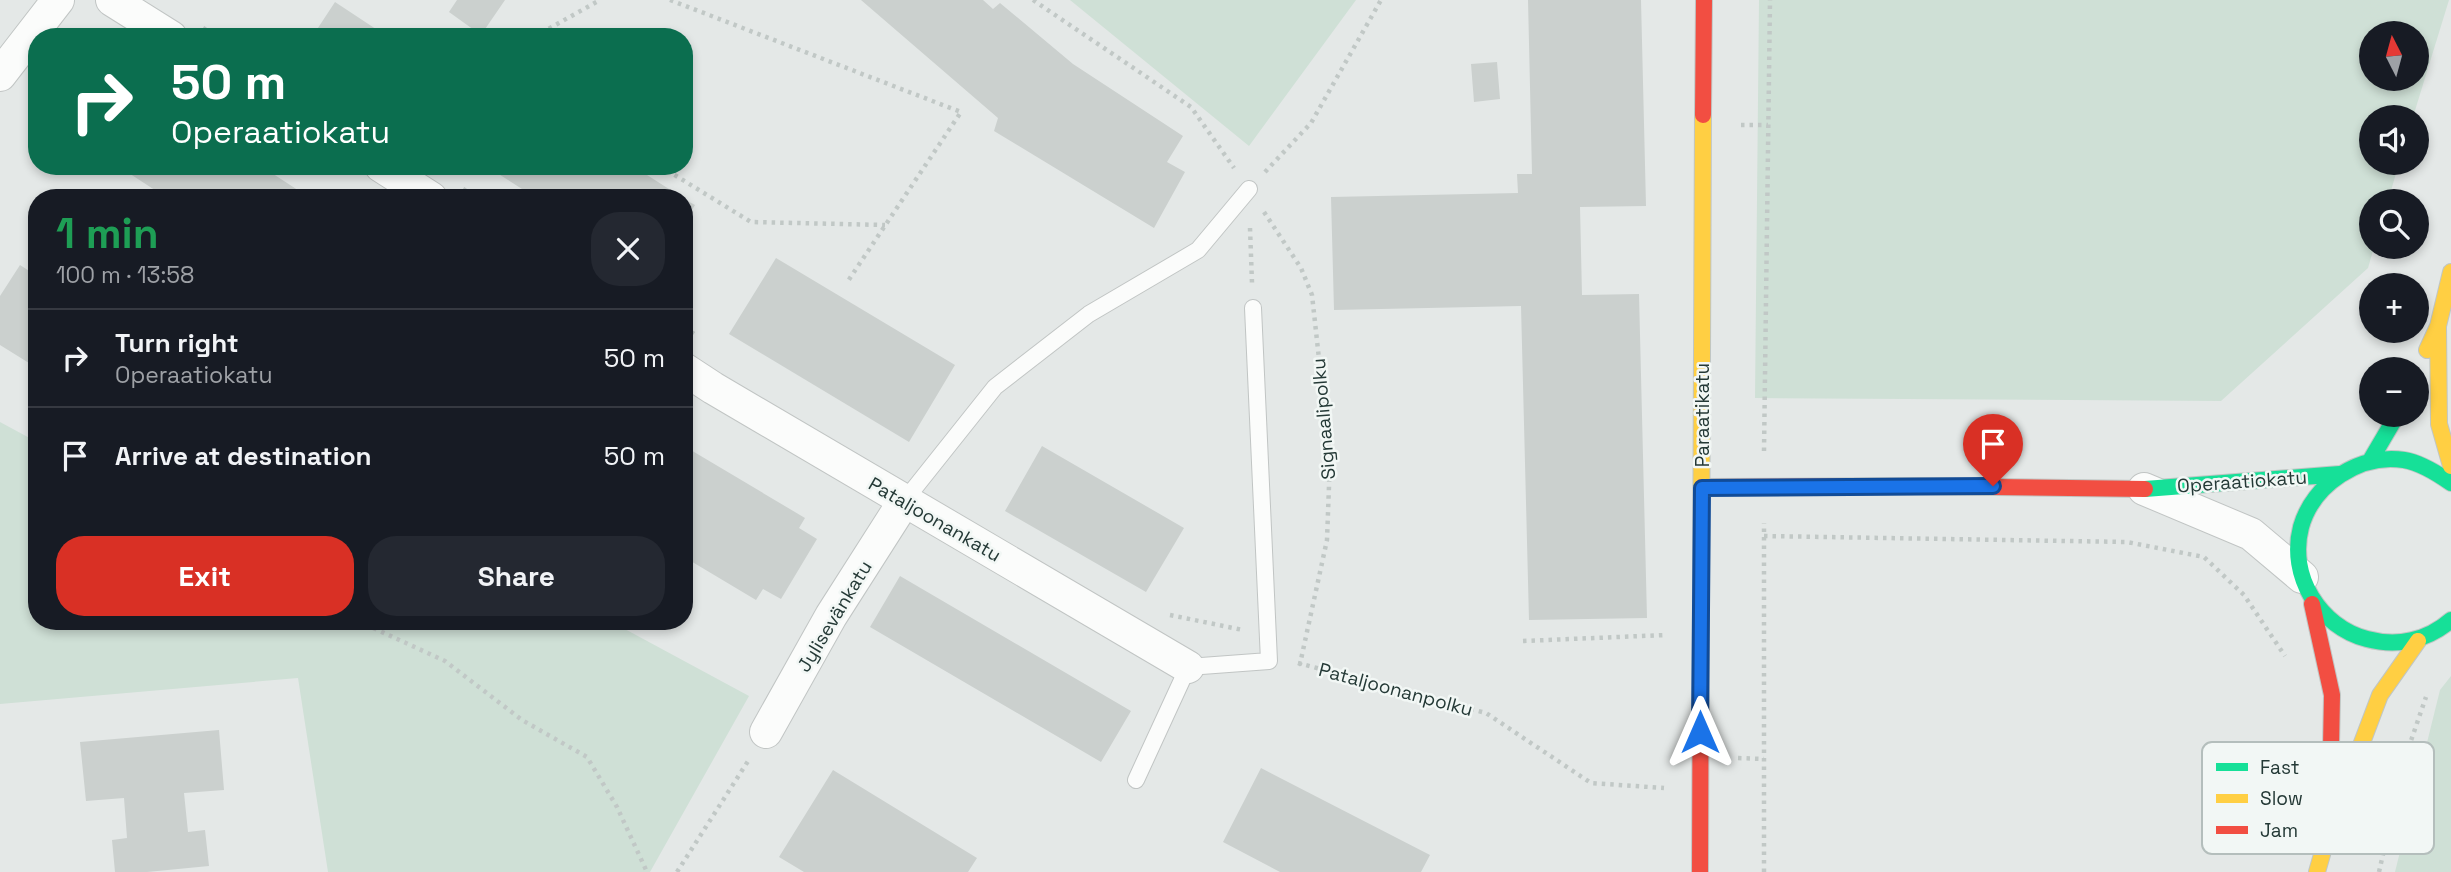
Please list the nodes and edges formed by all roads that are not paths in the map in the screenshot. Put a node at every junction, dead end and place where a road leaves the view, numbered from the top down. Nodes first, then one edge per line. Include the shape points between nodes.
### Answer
1 (58, 0) edge
2 (112, 0) edge
3 (1704, 0) edge
4 (36, 28) edge
5 (157, 28) edge
6 (28, 39) edge
7 (0, 75) edge
8 (395, 175) edge
9 (417, 189) edge
10 (1249, 189) road end
11 (2451, 272) edge
12 (1253, 308) road end
13 (2438, 326) junction
14 (2424, 357) edge
15 (693, 375) edge
16 (2390, 427) edge
17 (2370, 461) junction
18 (2451, 466) edge
19 (2340, 474) junction
20 (2451, 482) edge
21 (1702, 488) junction
22 (2143, 489) junction
23 (905, 500) junction
24 (2307, 590) junction
25 (2451, 620) edge
26 (2418, 641) junction
27 (1188, 667) junction
28 (766, 732) road end
29 (2331, 742) edge
30 (2362, 742) edge
31 (1136, 780) dead end
32 (2322, 854) edge
33 (1700, 872) edge
34 (2317, 872) edge

1 - 4 street
2 - 5 street
3 - 21 street, Paraatikatu
6 - 7 street
8 - 9 street
10 - 23 lane via 1198,250 1089,314 995,387
11 - 13 street
12 - 27 lane via 1269,661
13 - 14 street
13 - 18 street via 2439,424
15 - 23 street, Pataljoonankatu
16 - 17 street
17 - 19 street
17 - 20 street via 2401,459 2432,468
19 - 22 street, Operaatiokatu
19 - 24 street via 2319,494 2304,519 2298,547
21 - 22 street, Operaatiokatu
21 - 33 street, Paraatikatu
22 - 24 street, Operaatiokatu via 2251,534
23 - 27 street, Pataljoonankatu
23 - 28 street, Jylisevänkatu
24 - 26 street via 2334,624 2360,638 2389,644
24 - 29 street via 2332,695
25 - 26 street
26 - 30 street via 2380,695
27 - 31 lane
32 - 34 street

